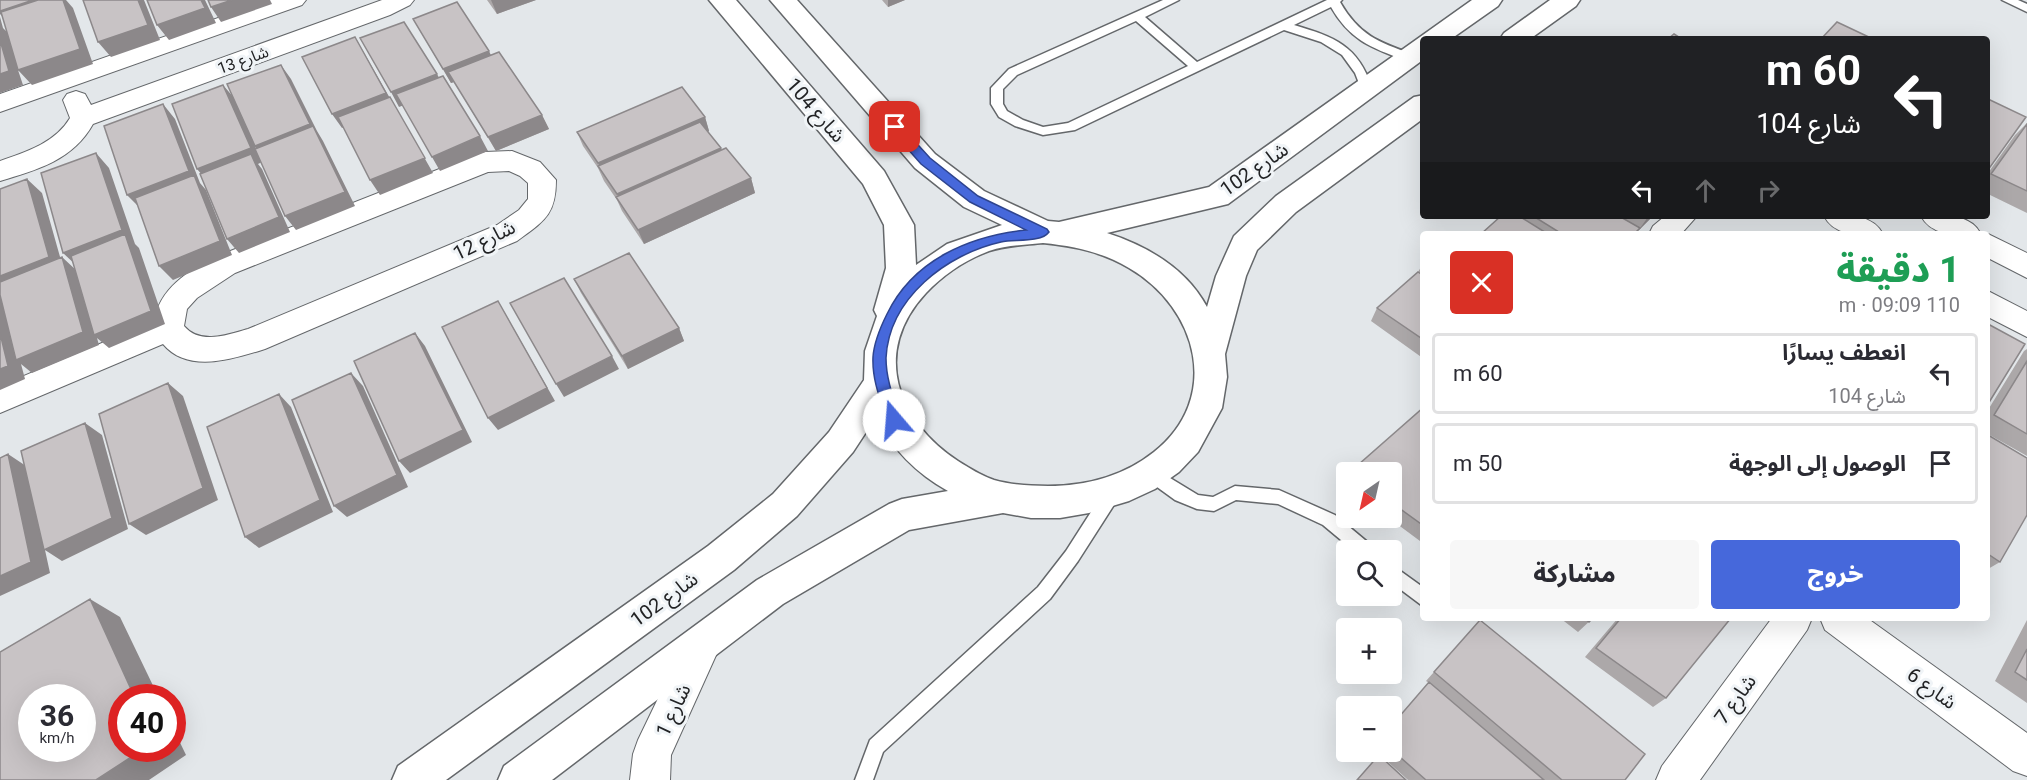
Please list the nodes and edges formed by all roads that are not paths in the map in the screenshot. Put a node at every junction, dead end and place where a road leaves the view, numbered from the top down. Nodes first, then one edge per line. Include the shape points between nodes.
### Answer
1 (294, 0) edge
2 (402, 0) edge
3 (722, 0) edge
4 (783, 0) edge
5 (1173, 0) edge
6 (1489, 0) edge
7 (1567, 0) edge
8 (2008, 0) edge
9 (1335, 1) edge
10 (2027, 8) edge
11 (1137, 16) junction
12 (1285, 26) junction
13 (1437, 36) edge
14 (1517, 36) edge
15 (1416, 51) edge
16 (1196, 68) junction
17 (70, 79) junction
18 (1366, 88) junction
19 (0, 103) edge
20 (1420, 107) edge
21 (83, 118) junction
22 (0, 171) edge
23 (1680, 219) edge
24 (1843, 219) edge
25 (1940, 219) edge
26 (1667, 231) edge
27 (1864, 231) edge
28 (1962, 231) edge
29 (1050, 233) junction
30 (1990, 246) edge
31 (2027, 267) edge
32 (1990, 304) edge
33 (2027, 325) edge
34 (168, 328) junction
35 (884, 333) junction
36 (1210, 352) junction
37 (881, 382) junction
38 (0, 400) edge
39 (1152, 474) junction
40 (1113, 492) junction
41 (1004, 498) junction
42 (1353, 540) edge
43 (1402, 581) edge
44 (1420, 596) edge
45 (1792, 621) edge
46 (1842, 621) edge
47 (704, 642) junction
48 (2027, 758) edge
49 (412, 780) edge
50 (518, 780) edge
51 (650, 780) edge
52 (864, 780) edge
53 (1676, 780) edge

1 - 17 street
2 - 21 street, شارع 13
3 - 35 street, شارع 104 via 874,178 899,225 901,268
4 - 29 street via 926,161 974,199
5 - 11 lane
6 - 13 street
7 - 14 street
8 - 10 lane
9 - 12 lane
9 - 15 lane via 1349,28 1364,39
11 - 16 lane
11 - 16 lane via 1014,72 997,88 997,105 1003,114 1043,130 1071,128
12 - 16 lane
12 - 18 lane via 1320,37 1355,58
15 - 18 street, شارع 102
17 - 19 street
17 - 21 street
18 - 29 street, شارع 102 via 1218,196
20 - 36 street via 1286,204 1245,244 1231,276
21 - 22 street via 63,146
23 - 26 street
24 - 27 street
25 - 28 street
29 - 35 street via 990,240 961,250 927,271 901,299
29 - 36 street via 1101,241 1141,258 1173,283 1197,315
30 - 31 street
32 - 33 street
34 - 34 street, شارع 12 via 181,343 198,349 254,340 507,232 529,218 542,201 542,180 512,161 485,162 204,277 181,295 169,311
34 - 38 street
35 - 37 street
36 - 39 street via 1211,386 1201,418 1181,448
37 - 41 street via 894,420 920,453 958,481
37 - 49 street, شارع 102 via 841,442 785,505 721,558
39 - 40 street
39 - 42 lane via 1197,502 1214,504 1235,493 1279,497 1329,520
40 - 41 street via 1060,502
40 - 52 lane via 1044,592 876,746
41 - 47 street via 902,515 770,592
43 - 44 lane
45 - 53 street, شارع 7
46 - 48 street, شارع 6
47 - 50 street
47 - 51 street, شارع 1 via 652,754

